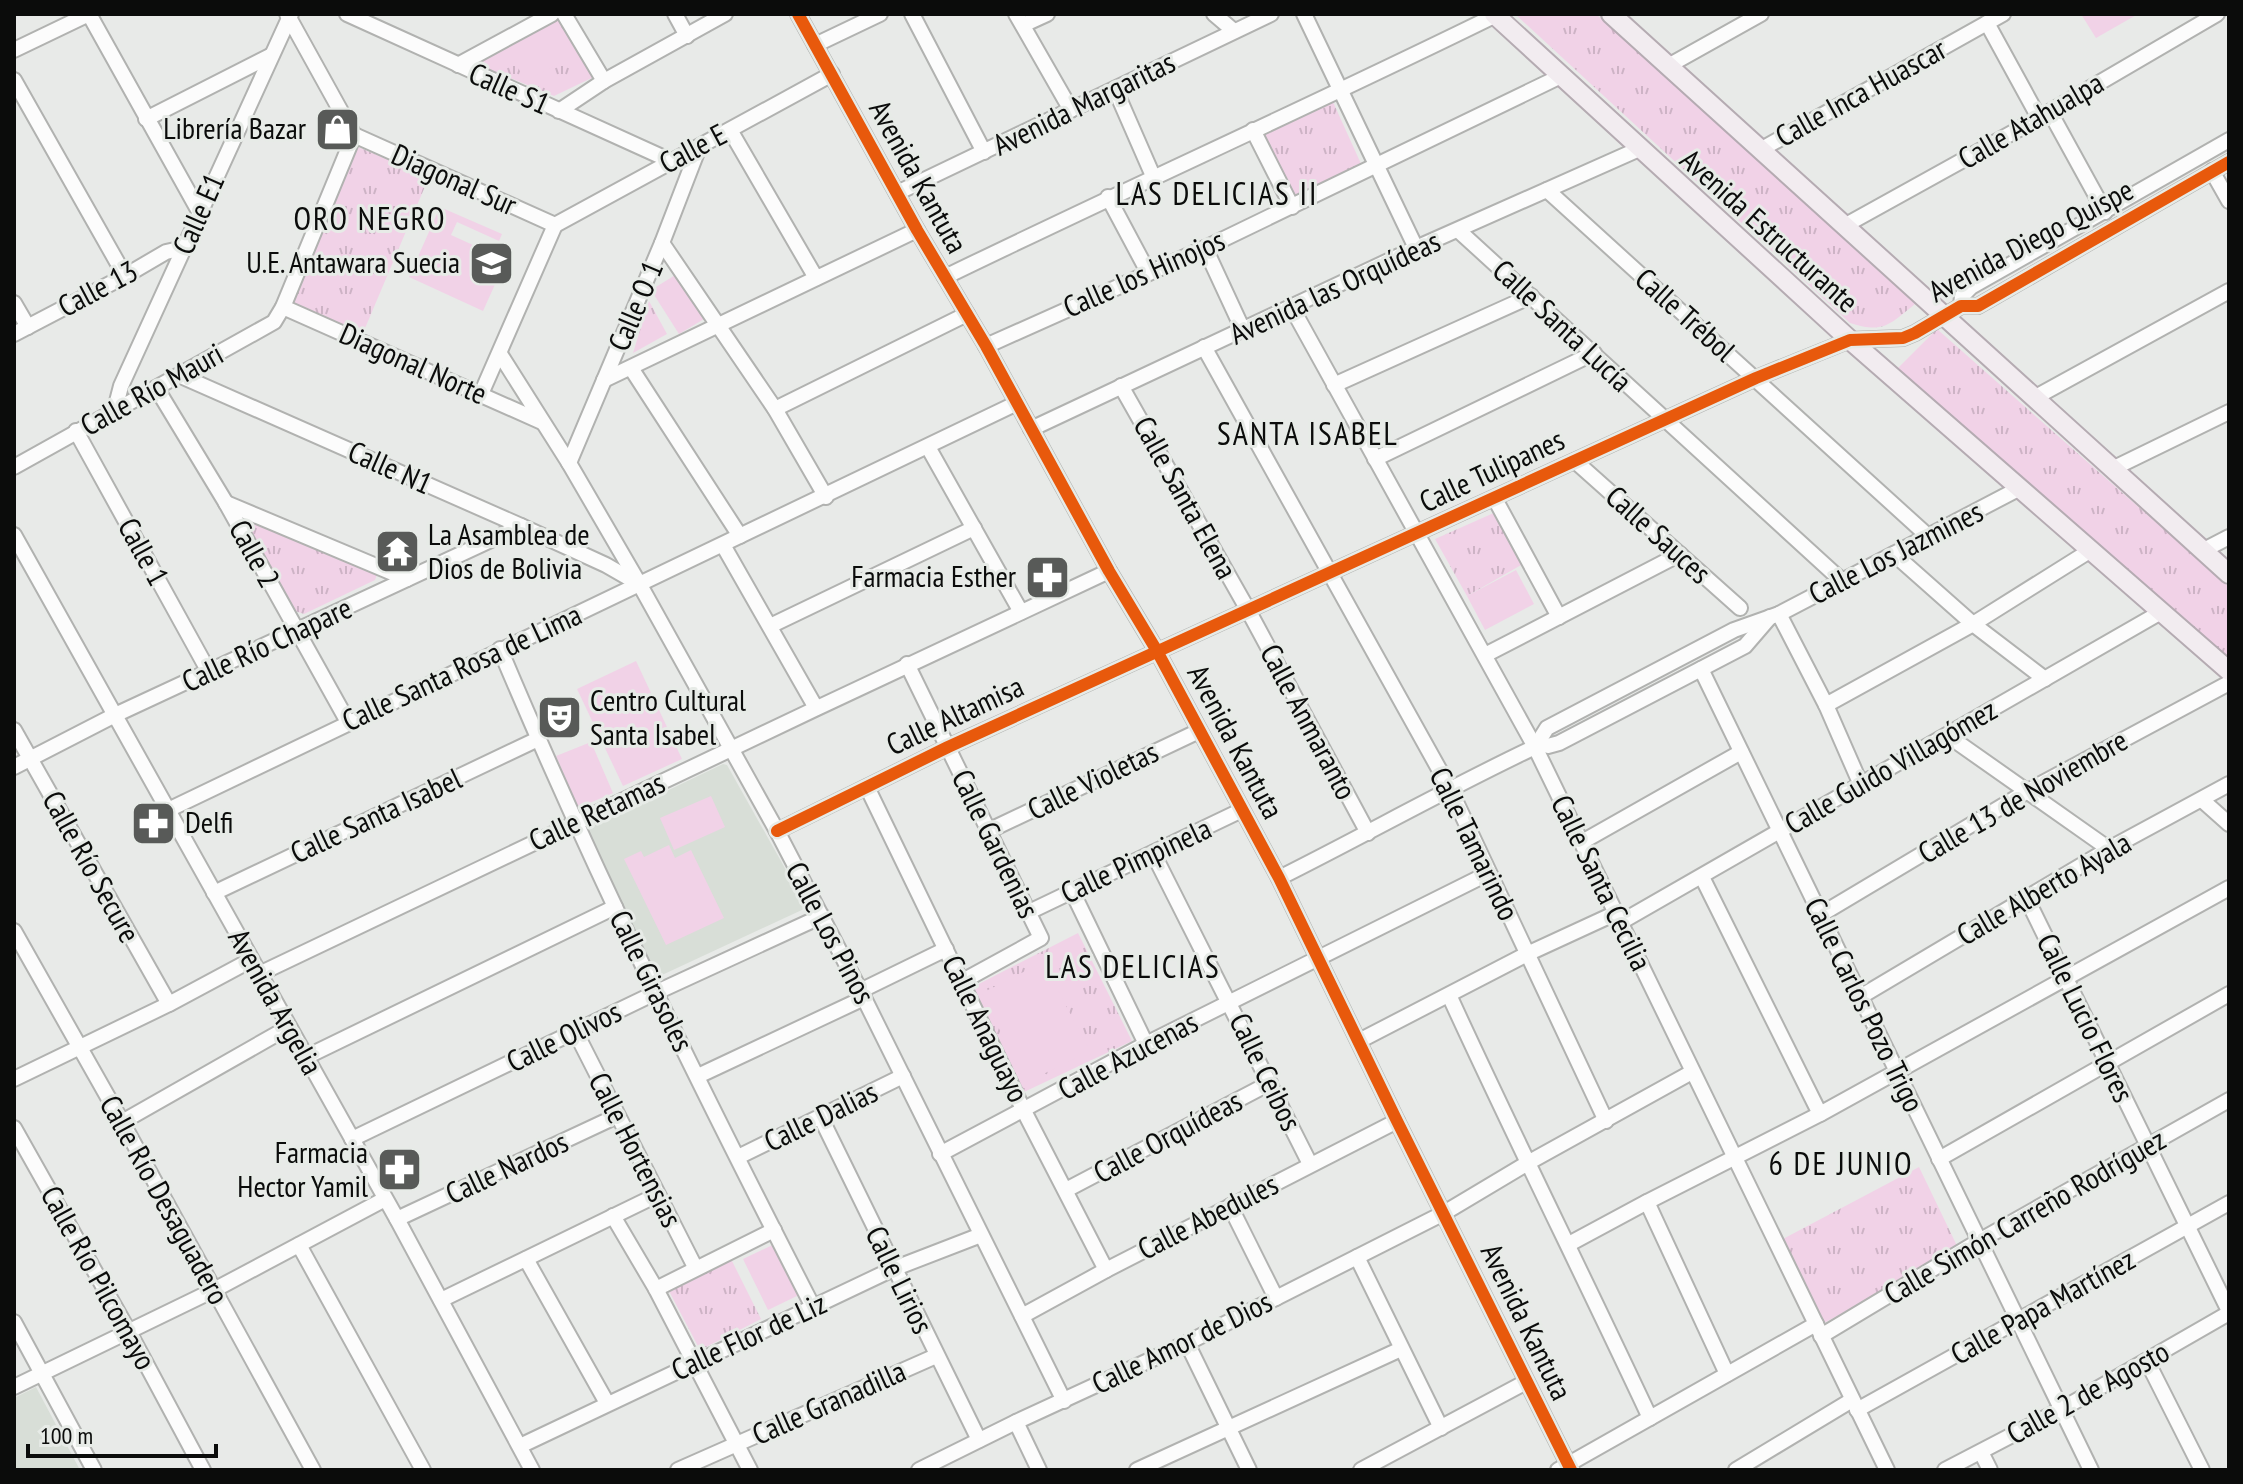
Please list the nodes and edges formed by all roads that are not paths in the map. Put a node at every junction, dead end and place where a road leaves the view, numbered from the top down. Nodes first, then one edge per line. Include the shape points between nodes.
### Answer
1 (89, 14) edge
2 (347, 14) edge
3 (552, 14) edge
4 (564, 14) edge
5 (675, 14) edge
6 (725, 14) edge
7 (798, 14) edge
8 (880, 14) edge
9 (912, 14) edge
10 (1047, 14) edge
11 (1214, 14) edge
12 (1271, 14) edge
13 (1304, 14) edge
14 (1611, 14) edge
15 (1761, 14) edge
16 (2217, 14) edge
17 (289, 15) edge
18 (1495, 15) edge
19 (1995, 17) edge
20 (1020, 20) edge
21 (2194, 20) edge
22 (1234, 31) junction
23 (687, 36) junction
24 (815, 45) junction
25 (14, 50) edge
26 (270, 56) junction
27 (458, 65) junction
28 (1668, 66) junction
29 (832, 74) junction
30 (1561, 76) junction
31 (14, 80) edge
32 (604, 81) junction
33 (1115, 89) junction
34 (1341, 91) junction
35 (1071, 110) junction
36 (559, 111) junction
37 (2044, 115) junction
38 (146, 119) junction
39 (730, 130) junction
40 (1253, 130) junction
41 (354, 135) junction
42 (2229, 140) edge
43 (699, 147) junction
44 (1639, 149) junction
45 (1760, 150) junction
46 (984, 152) junction
47 (671, 161) junction
48 (2229, 162) edge
49 (1378, 166) junction
50 (2212, 171) junction
51 (1153, 176) junction
52 (1547, 190) junction
53 (897, 193) junction
54 (1108, 197) junction
55 (2229, 201) edge
56 (1292, 207) junction
57 (2105, 212) junction
58 (200, 213) junction
59 (555, 225) junction
60 (1844, 226) junction
61 (917, 230) junction
62 (1459, 231) junction
63 (662, 243) junction
64 (184, 248) junction
65 (1205, 248) junction
66 (1416, 248) junction
67 (1148, 272) junction
68 (125, 276) junction
69 (945, 277) junction
70 (816, 278) junction
71 (2229, 291) edge
72 (1531, 296) junction
73 (14, 303) edge
74 (1961, 306) junction
75 (283, 307) junction
76 (1292, 308) junction
77 (967, 314) junction
78 (1944, 317) junction
79 (718, 325) junction
80 (21, 330) edge
81 (1243, 330) junction
82 (1850, 340) junction
83 (986, 346) junction
84 (1204, 347) junction
85 (1594, 353) junction
86 (500, 354) junction
87 (631, 368) junction
88 (181, 376) junction
89 (1756, 378) junction
90 (604, 380) junction
91 (1334, 385) junction
92 (1121, 386) junction
93 (157, 389) junction
94 (481, 394) junction
95 (2034, 398) junction
96 (1017, 403) junction
97 (775, 409) junction
98 (2229, 412) edge
99 (114, 413) junction
100 (1665, 421) junction
101 (542, 422) junction
102 (1031, 429) junction
103 (76, 431) junction
104 (928, 447) junction
105 (1375, 459) junction
106 (1575, 461) junction
107 (569, 463) junction
108 (14, 467) edge
109 (2112, 469) junction
110 (2020, 488) junction
111 (826, 497) junction
112 (1495, 499) junction
113 (226, 503) junction
114 (521, 526) junction
115 (974, 528) junction
116 (1417, 533) junction
117 (14, 535) edge
118 (740, 536) junction
119 (1929, 537) junction
120 (2229, 537) edge
121 (723, 545) junction
122 (2091, 550) junction
123 (2202, 551) junction
124 (1680, 554) junction
125 (1894, 554) junction
126 (1109, 571) junction
127 (1330, 574) junction
128 (2229, 574) edge
129 (407, 579) junction
130 (1841, 580) junction
131 (640, 585) junction
132 (1740, 608) dead end
133 (1248, 610) junction
134 (1021, 612) junction
135 (2161, 612) junction
136 (1775, 615) junction
137 (1559, 617) junction
138 (1973, 624) junction
139 (770, 626) junction
140 (296, 630) junction
141 (500, 649) junction
142 (1157, 651) junction
143 (1485, 655) junction
144 (907, 664) junction
145 (1701, 669) junction
146 (2229, 671) edge
147 (209, 672) junction
148 (2045, 679) junction
149 (2229, 683) edge
150 (1826, 705) junction
151 (816, 708) junction
152 (115, 715) junction
153 (348, 722) junction
154 (14, 730) edge
155 (1199, 731) junction
156 (1947, 735) junction
157 (538, 739) junction
158 (1537, 745) junction
159 (948, 747) junction
160 (733, 750) junction
161 (1741, 752) junction
162 (30, 759) junction
163 (14, 767) edge
164 (2229, 784) edge
165 (1861, 785) junction
166 (867, 787) junction
167 (1449, 787) junction
168 (2026, 792) junction
169 (2202, 800) junction
170 (168, 810) junction
171 (1242, 810) junction
172 (574, 821) junction
173 (2229, 824) edge
174 (777, 831) junction
175 (988, 831) junction
176 (1779, 831) junction
177 (1368, 833) junction
178 (1582, 842) junction
179 (2109, 849) junction
180 (1153, 853) junction
181 (1487, 874) junction
182 (1702, 877) junction
183 (1279, 878) junction
184 (2229, 888) edge
185 (1072, 891) junction
186 (214, 893) junction
187 (2026, 897) junction
188 (615, 907) junction
189 (1029, 912) junction
190 (1820, 915) junction
191 (822, 916) junction
192 (1618, 918) junction
193 (14, 931) edge
194 (946, 949) junction
195 (1527, 954) junction
196 (1317, 958) junction
197 (251, 960) junction
198 (259, 974) junction
199 (2066, 979) junction
200 (961, 982) junction
201 (657, 992) junction
202 (862, 994) junction
203 (2229, 994) edge
204 (1449, 995) junction
205 (1860, 997) junction
206 (1230, 1003) junction
207 (169, 1004) junction
208 (289, 1027) junction
209 (575, 1031) junction
210 (1359, 1041) junction
211 (1146, 1044) junction
212 (78, 1048) junction
213 (306, 1057) junction
214 (2108, 1064) junction
215 (1692, 1072) junction
216 (1897, 1072) junction
217 (698, 1076) junction
218 (903, 1076) junction
219 (14, 1079) edge
220 (1270, 1083) junction
221 (2229, 1100) edge
222 (1024, 1111) junction
223 (1820, 1114) junction
224 (617, 1116) junction
225 (821, 1118) junction
226 (1397, 1121) junction
227 (1606, 1121) junction
228 (122, 1122) junction
229 (14, 1128) edge
230 (352, 1139) junction
231 (2147, 1145) junction
232 (940, 1154) junction
233 (738, 1157) junction
234 (1734, 1158) junction
235 (1939, 1159) junction
236 (1310, 1164) junction
237 (1526, 1164) junction
238 (1066, 1190) junction
239 (657, 1195) junction
240 (385, 1199) junction
241 (1647, 1202) junction
242 (2229, 1203) edge
243 (1230, 1206) junction
244 (1444, 1213) junction
245 (613, 1216) junction
246 (397, 1219) junction
247 (2188, 1227) junction
248 (774, 1230) junction
249 (981, 1235) junction
250 (1979, 1241) junction
251 (1569, 1244) junction
252 (299, 1245) junction
253 (1357, 1257) junction
254 (526, 1259) junction
255 (695, 1267) junction
256 (893, 1269) junction
257 (1106, 1270) junction
258 (656, 1289) junction
259 (214, 1290) junction
260 (1276, 1298) junction
261 (441, 1300) junction
262 (813, 1307) junction
263 (2229, 1312) edge
264 (1022, 1316) junction
265 (2018, 1321) junction
266 (14, 1322) edge
267 (1819, 1330) junction
268 (129, 1332) junction
269 (1187, 1343) junction
270 (1401, 1349) junction
271 (936, 1356) junction
272 (2147, 1361) junction
273 (695, 1363) junction
274 (42, 1374) junction
275 (1727, 1374) junction
276 (1526, 1382) junction
277 (14, 1387) edge
278 (1064, 1401) junction
279 (607, 1403) junction
280 (1855, 1405) junction
281 (2062, 1409) junction
282 (1650, 1418) junction
283 (1016, 1422) junction
284 (1229, 1427) junction
285 (1441, 1428) junction
286 (979, 1440) junction
287 (736, 1443) junction
288 (520, 1446) junction
289 (1981, 1452) junction
290 (935, 1467) edge
291 (1566, 1468) edge
292 (94, 1470) edge
293 (203, 1470) edge
294 (313, 1470) edge
295 (423, 1470) edge
296 (532, 1470) edge
297 (678, 1470) edge
298 (750, 1470) edge
299 (919, 1470) edge
300 (1039, 1470) edge
301 (1137, 1470) edge
302 (1249, 1470) edge
303 (1361, 1470) edge
304 (1736, 1470) edge
305 (1887, 1470) edge
306 (1945, 1470) edge
307 (1990, 1470) edge
308 (2091, 1470) edge
309 (2202, 1470) edge

1 - 25 street
1 - 38 street
2 - 27 street, Calle S1
3 - 27 street
4 - 32 street
5 - 23 street
6 - 23 street
7 - 24 street, Avenida Kantuta
8 - 24 street
9 - 46 street
10 - 20 street
11 - 22 street
12 - 22 street, Avenida Margaritas
13 - 34 street
14 - 28 main road, Avenida Estructurante
15 - 28 street
16 - 21 street, Calle Atahualpa
17 - 26 street, Calle E1
17 - 41 street
18 - 30 main road, Avenida Estructurante
18 - 34 street
19 - 37 street
19 - 45 street, Calle Inca Huascar
20 - 35 street
21 - 37 street, Calle Atahualpa
22 - 33 street, Avenida Margaritas
23 - 32 street
24 - 29 street, Avenida Kantuta
26 - 38 street
26 - 58 street, Calle E1
27 - 36 street, Calle S1
28 - 45 main road, Avenida Estructurante
29 - 39 street, Calle E
29 - 53 street, Avenida Kantuta
30 - 44 main road, Avenida Estructurante
30 - 49 street, Calle los Hinojos
31 - 68 street
32 - 36 street
33 - 35 street, Avenida Margaritas
33 - 51 street
34 - 40 street
34 - 49 street
35 - 46 street, Avenida Margaritas
36 - 47 street, Calle S1
37 - 57 street
37 - 60 street, Calle Atahualpa
38 - 58 street
39 - 43 street, Calle E
39 - 70 street
40 - 51 street
40 - 56 street
41 - 59 street, Diagonal Sur
41 - 75 street
42 - 57 street, Avenida Diego Quispe
43 - 47 street, Calle E
43 - 63 street, Calle O 1
44 - 52 street, Avenida las Orquídeas
44 - 82 main road, Avenida Estructurante
45 - 60 main road, Avenida Estructurante
46 - 53 street, Avenida Margaritas
47 - 59 street, Calle E
48 - 50 street, Avenida Diego Quispe
49 - 56 street, Calle los Hinojos
49 - 66 street
50 - 55 street
50 - 74 street, Avenida Diego Quispe via 1984,303
51 - 54 street
52 - 62 street, Avenida las Orquídeas
52 - 89 street, Calle Trébol
53 - 61 street, Avenida Kantuta
54 - 67 street
54 - 69 street
56 - 65 street, Calle los Hinojos
57 - 74 street, Avenida Diego Quispe via 1971,287
58 - 64 street, Calle E1
59 - 86 street
60 - 78 main road, Avenida Estructurante
61 - 69 street, Avenida Kantuta
61 - 70 street
62 - 66 street, Avenida las Orquídeas
62 - 72 street, Calle Santa Lucía
63 - 79 street
63 - 90 street, Calle O 1
64 - 68 street, Calle 13 via 166,252
64 - 99 street, Calle E1 via 121,386
65 - 67 street, Calle los Hinojos
65 - 81 street
66 - 76 street, Avenida las Orquídeas
67 - 83 street, Calle los Hinojos
68 - 80 street, Calle 13
69 - 77 street, Avenida Kantuta
70 - 79 street
71 - 95 street
72 - 85 street, Calle Santa Lucía
72 - 91 street
73 - 80 street
74 - 78 street, Avenida Diego Quispe
75 - 88 street, Calle Río Mauri via 274,322
75 - 94 street, Diagonal Norte
76 - 81 street, Avenida las Orquídeas
76 - 91 street, Calle Santa Cecilia
77 - 83 street, Avenida Kantuta
77 - 97 street
78 - 82 street, Avenida Diego Quispe via 1903,338
78 - 95 main road, Avenida Estructurante
79 - 87 street
79 - 97 street
81 - 84 street, Avenida las Orquídeas
82 - 89 street, Calle Tulipanes
82 - 110 main road, Avenida Estructurante
83 - 96 street, Avenida Kantuta
84 - 92 street, Avenida las Orquídeas
84 - 127 street, Calle Tamarindo
85 - 100 street, Calle Santa Lucía
85 - 105 street
86 - 94 street
86 - 101 street, Calle Los Pinos
87 - 90 street
87 - 118 street
88 - 93 street, Calle Río Mauri
88 - 114 street, Calle N1
89 - 100 street, Calle Tulipanes
89 - 119 street, Calle Trébol
90 - 107 street, Calle O 1
91 - 105 street, Calle Santa Cecilia
92 - 102 street, Avenida las Orquídeas
92 - 133 street, Calle Santa Elena
93 - 99 street, Calle Río Mauri
93 - 113 street, Calle 2
94 - 101 street, Diagonal Norte
95 - 109 main road, Avenida Estructurante
96 - 102 street, Avenida Kantuta
96 - 104 street, Calle Santa Rosa de Lima
97 - 111 street
98 - 109 street
99 - 103 street, Calle Río Mauri
100 - 106 street, Calle Tulipanes
100 - 130 street, Calle Santa Lucía
101 - 107 street, Calle Los Pinos
102 - 126 street, Avenida Kantuta
103 - 108 street, Calle Río Mauri
103 - 147 street, Calle 1
104 - 111 street, Calle Santa Rosa de Lima
104 - 115 street
105 - 116 street, Calle Santa Cecilia
106 - 112 street, Calle Tulipanes
106 - 124 street, Calle Sauces
107 - 131 street, Calle Los Pinos
109 - 123 main road, Avenida Estructurante
110 - 119 street, Calle Los Jazmines
110 - 122 main road, Avenida Estructurante
111 - 118 street, Calle Santa Rosa de Lima
112 - 116 street, Calle Tulipanes
112 - 137 street
113 - 129 street
113 - 140 street, Calle 2
114 - 129 street, Calle Río Chapare
114 - 131 street, Calle N1
115 - 134 street
115 - 139 street
116 - 127 street, Calle Tulipanes
116 - 143 street, Calle Santa Cecilia
117 - 152 street, Avenida Argelia
118 - 121 street, Calle Santa Rosa de Lima
119 - 125 street, Calle Los Jazmines
120 - 123 street
121 - 131 street, Calle Santa Rosa de Lima
121 - 139 street
122 - 135 main road, Avenida Estructurante
122 - 138 street
123 - 128 main road, Avenida Estructurante
124 - 132 street, Calle Sauces
124 - 137 street
125 - 130 street, Calle Los Jazmines
125 - 138 street
126 - 134 street, Calle Retamas
126 - 142 street, Avenida Kantuta
127 - 133 street, Calle Tulipanes
127 - 167 street, Calle Tamarindo
129 - 140 street, Calle Río Chapare
130 - 136 street, Calle Los Jazmines
131 - 141 street, Calle Santa Rosa de Lima
131 - 160 street, Calle Los Pinos
133 - 142 street, Calle Tulipanes
133 - 177 street, Calle Anmaranto
134 - 144 street, Calle Retamas
135 - 146 main road, Avenida Estructurante
135 - 148 street, Calle Guido Villagómez
136 - 145 street, Calle Los Jazmines via 1745,646
136 - 150 street
136 - 158 street, Calle Los Jazmines via 1734,630 1547,728
137 - 143 street
138 - 148 street
138 - 150 street
139 - 151 street
140 - 147 street, Calle Río Chapare
140 - 153 street, Calle 2
141 - 153 street, Calle Santa Rosa de Lima
141 - 157 street, Calle Girasoles
142 - 155 street, Avenida Kantuta
142 - 159 street, Calle Altamisa
143 - 158 street, Calle Santa Cecilia
144 - 151 street, Calle Retamas
144 - 159 street, Calle Gardenias
145 - 158 street, Calle Los Jazmines via 1559,743
145 - 161 street, Calle Carlos Pozo Trigo
147 - 152 street, Calle Río Chapare
148 - 156 street, Calle Guido Villagómez
149 - 168 street, Calle 13 de Noviembre
150 - 165 street
151 - 160 street, Calle Retamas
152 - 162 street, Calle Río Chapare
152 - 170 street, Avenida Argelia
153 - 170 street, Calle Santa Rosa de Lima
154 - 162 street, Calle Río Secure
155 - 171 street, Avenida Kantuta
155 - 175 street, Calle Violetas
156 - 165 street, Calle Guido Villagómez
156 - 168 street
157 - 172 street, Calle Girasoles
157 - 186 street, Calle Santa Isabel
158 - 167 street, Calle Los Jazmines
158 - 178 street, Calle Santa Cecilia
159 - 166 street, Calle Altamisa
159 - 175 street, Calle Gardenias
160 - 172 street, Calle Retamas
160 - 174 street, Calle Los Pinos
161 - 176 street, Calle Carlos Pozo Trigo
161 - 178 street
162 - 163 street, Calle Río Chapare
162 - 207 street, Calle Río Secure
164 - 169 street, Calle Alberto Ayala
165 - 176 street, Calle Guido Villagómez
166 - 174 street, Calle Altamisa
166 - 194 street, Calle Anaguayo
167 - 177 street, Calle Los Jazmines
167 - 181 street, Calle Tamarindo
168 - 179 street
168 - 190 street, Calle 13 de Noviembre
169 - 173 street
169 - 179 street, Calle Alberto Ayala
170 - 186 street, Avenida Argelia
171 - 180 street, Calle Pimpinela
171 - 183 street, Avenida Kantuta
172 - 188 street, Calle Girasoles
172 - 198 street, Calle Retamas
174 - 191 street, Calle Los Pinos
175 - 189 street, Calle Gardenias
176 - 182 street, Calle Guido Villagómez
176 - 190 street, Calle Carlos Pozo Trigo
177 - 183 street, Calle Los Jazmines
178 - 192 street, Calle Santa Cecilia
179 - 187 street, Calle Alberto Ayala
180 - 185 street, Calle Pimpinela
180 - 206 street, Calle Ceibos
181 - 195 street, Calle Tamarindo
181 - 196 street, Calle Azucenas
182 - 192 street, Calle Guido Villagómez
182 - 223 street
183 - 196 street, Avenida Kantuta
184 - 199 street
185 - 189 street, Calle Pimpinela
185 - 211 street
186 - 197 street, Avenida Argelia
187 - 199 street, Calle Lucio Flores
187 - 205 street, Calle Alberto Ayala
188 - 201 street, Calle Girasoles
188 - 213 street
189 - 200 street, Calle Gardenias via 1041,938
190 - 205 street, Calle Carlos Pozo Trigo
191 - 201 street, Calle Olivos
191 - 202 street, Calle Los Pinos
192 - 195 street, Calle Guido Villagómez
192 - 215 street, Calle Santa Cecilia
193 - 212 street, Calle Río Desaguadero
194 - 200 street, Calle Anaguayo
194 - 202 street
195 - 204 street, Calle Guido Villagómez
195 - 227 street, Calle Tamarindo
196 - 206 street, Calle Azucenas
196 - 210 street, Avenida Kantuta
197 - 198 street, Avenida Argelia
197 - 207 street
198 - 208 street, Avenida Argelia
199 - 214 street, Calle Lucio Flores
199 - 216 street
200 - 222 street, Calle Anaguayo
201 - 209 street, Calle Olivos
201 - 217 street, Calle Girasoles
202 - 217 street
202 - 218 street, Calle Los Pinos
203 - 214 street
204 - 210 street, Calle Guido Villagómez
204 - 237 street
205 - 216 street, Calle Carlos Pozo Trigo
206 - 211 street, Calle Azucenas
206 - 220 street, Calle Ceibos
207 - 212 street
208 - 213 street, Avenida Argelia
208 - 228 street
209 - 224 street, Calle Hortensias
209 - 230 street, Calle Olivos
210 - 226 street, Avenida Kantuta
211 - 222 street, Calle Azucenas
212 - 219 street
212 - 228 street, Calle Río Desaguadero
213 - 230 street, Avenida Argelia
214 - 231 street, Calle Lucio Flores
214 - 235 street
215 - 227 street, Calle Amor de Dios
215 - 234 street, Calle Santa Cecilia
216 - 223 street
216 - 235 street, Calle Carlos Pozo Trigo
217 - 233 street, Calle Girasoles
218 - 225 street, Calle Dalias
218 - 232 street, Calle Los Pinos
220 - 236 street, Calle Ceibos
220 - 238 street, Calle Orquídeas
221 - 231 street, Calle Simón Carreño Rodríguez
222 - 232 street, Calle Azucenas
222 - 238 street, Calle Anaguayo
223 - 234 street
224 - 239 street, Calle Hortensias
224 - 246 street, Calle Nardos
225 - 233 street, Calle Dalias
225 - 256 street, Calle Lirios
226 - 236 street, Calle Abedules
226 - 244 street, Avenida Kantuta
227 - 237 street, Calle Amor de Dios
228 - 259 street, Calle Río Desaguadero
229 - 268 street, Calle Río Pilcomayo
230 - 240 street, Avenida Argelia
231 - 247 street, Calle Lucio Flores
231 - 250 street, Calle Simón Carreño Rodríguez
232 - 249 street, Calle Los Pinos
233 - 248 street, Calle Girasoles
234 - 241 street
234 - 267 street, Calle Santa Cecilia
235 - 250 street, Calle Carlos Pozo Trigo
236 - 243 street, Calle Abedules
237 - 244 street, Calle Amor de Dios
237 - 251 street
238 - 257 street, Calle Anaguayo
239 - 245 street
239 - 255 street, Calle Hortensias
240 - 246 street, Avenida Argelia
240 - 252 street
241 - 251 street
241 - 275 street
242 - 247 street, Calle Papa Martínez
243 - 257 street, Calle Abedules
243 - 260 street
244 - 253 street, Calle Amor de Dios
244 - 276 street, Avenida Kantuta
245 - 254 street
245 - 258 street
246 - 261 street, Avenida Argelia
247 - 263 street, Calle Lucio Flores
247 - 265 street, Calle Papa Martínez
248 - 255 street
248 - 262 street, Calle Girasoles
249 - 256 street, Calle Flor de Liz
249 - 264 street, Calle Los Pinos
250 - 265 street, Calle Carlos Pozo Trigo
250 - 267 street, Calle Simón Carreño Rodríguez
251 - 282 street
252 - 259 street
252 - 295 street
253 - 260 street, Calle Amor de Dios
253 - 270 street
254 - 261 street
254 - 279 street
255 - 258 street
256 - 262 street, Calle Flor de Liz
256 - 271 street, Calle Lirios
257 - 264 street, Calle Abedules
258 - 273 street
259 - 268 street
259 - 294 street, Calle Río Desaguadero
260 - 269 street, Calle Amor de Dios
261 - 288 street, Avenida Argelia
262 - 273 street, Calle Flor de Liz
263 - 272 street, Calle 2 de Agosto
264 - 278 street, Calle Los Pinos
265 - 280 street, Calle Papa Martínez
265 - 281 street, Calle Carlos Pozo Trigo
266 - 274 street
267 - 275 street, Calle Simón Carreño Rodríguez
267 - 280 street, Calle Santa Cecilia
268 - 274 street
268 - 293 street, Calle Río Pilcomayo
269 - 278 street, Calle Amor de Dios
269 - 284 street
270 - 284 street
270 - 285 street
271 - 286 street, Calle Lirios
271 - 287 street, Calle Granadilla
272 - 281 street, Calle 2 de Agosto
272 - 309 street
273 - 279 street, Calle Flor de Liz
273 - 287 street
274 - 277 street
274 - 292 street
275 - 282 street, Calle Simón Carreño Rodríguez
276 - 285 street
276 - 291 street, Avenida Kantuta
278 - 283 street, Calle Amor de Dios
279 - 288 street, Calle Flor de Liz
280 - 304 street, Calle Papa Martínez
280 - 305 street, Calle Santa Cecilia
281 - 289 street, Calle 2 de Agosto
281 - 308 street, Calle Carlos Pozo Trigo
282 - 291 street, Calle Simón Carreño Rodríguez
283 - 286 street, Calle Amor de Dios
283 - 300 street
284 - 301 street
284 - 302 street
285 - 303 street
286 - 290 street, Calle Amor de Dios
287 - 297 street, Calle Granadilla
287 - 298 street
288 - 296 street, Avenida Argelia
289 - 306 street, Calle 2 de Agosto
289 - 307 street
290 - 299 street, Calle Amor de Dios

